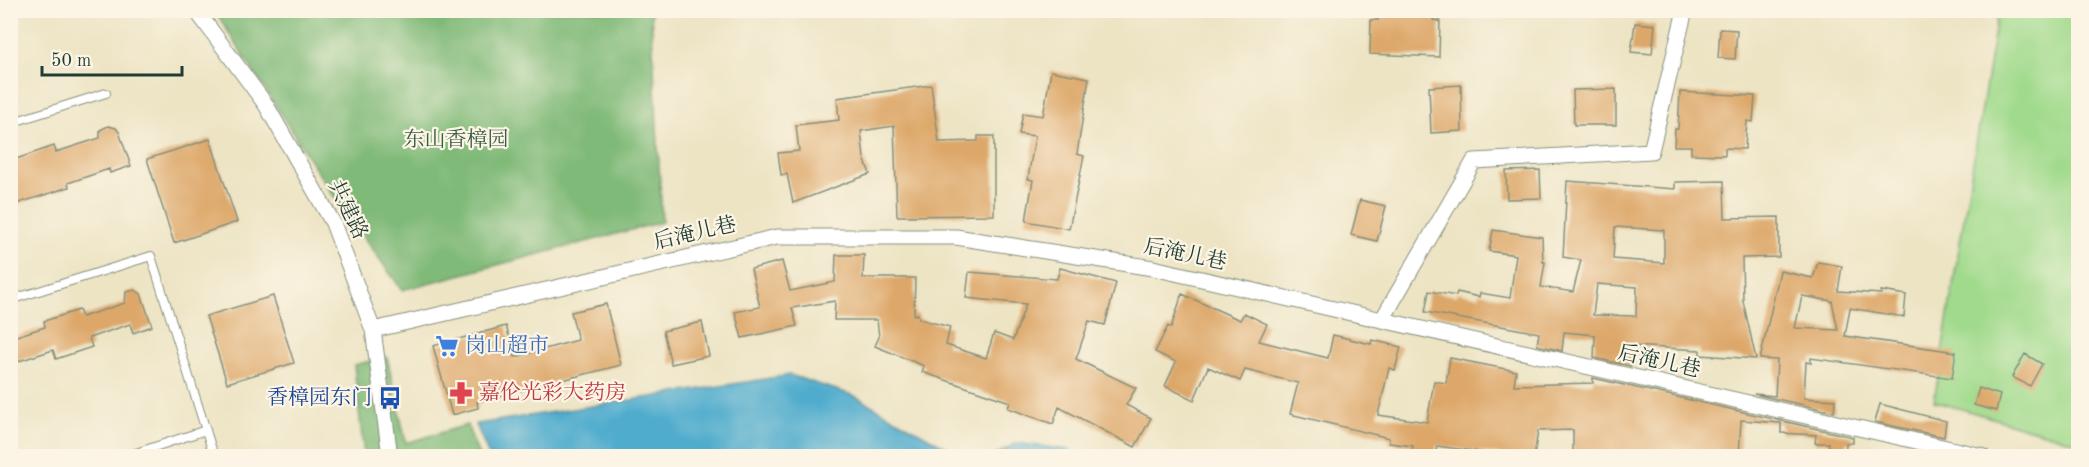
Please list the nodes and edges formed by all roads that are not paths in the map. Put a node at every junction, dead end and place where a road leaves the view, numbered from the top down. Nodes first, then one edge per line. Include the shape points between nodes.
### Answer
1 (196, 10) edge
2 (1685, 10) edge
3 (106, 93) dead end
4 (10, 123) edge
5 (10, 300) edge
6 (1382, 320) junction
7 (373, 330) junction
8 (206, 430) junction
9 (127, 456) edge
10 (214, 456) edge
11 (390, 456) edge
12 (1982, 456) edge

1 - 7 street, 共建路 via 266,105 333,223
2 - 6 street via 1651,151 1474,161
3 - 4 lane
5 - 8 lane via 151,256
6 - 7 street, 后淹儿巷 via 1153,268 956,237 777,237
6 - 12 street, 后淹儿巷
7 - 11 street, 共建路
8 - 9 lane
8 - 10 lane

